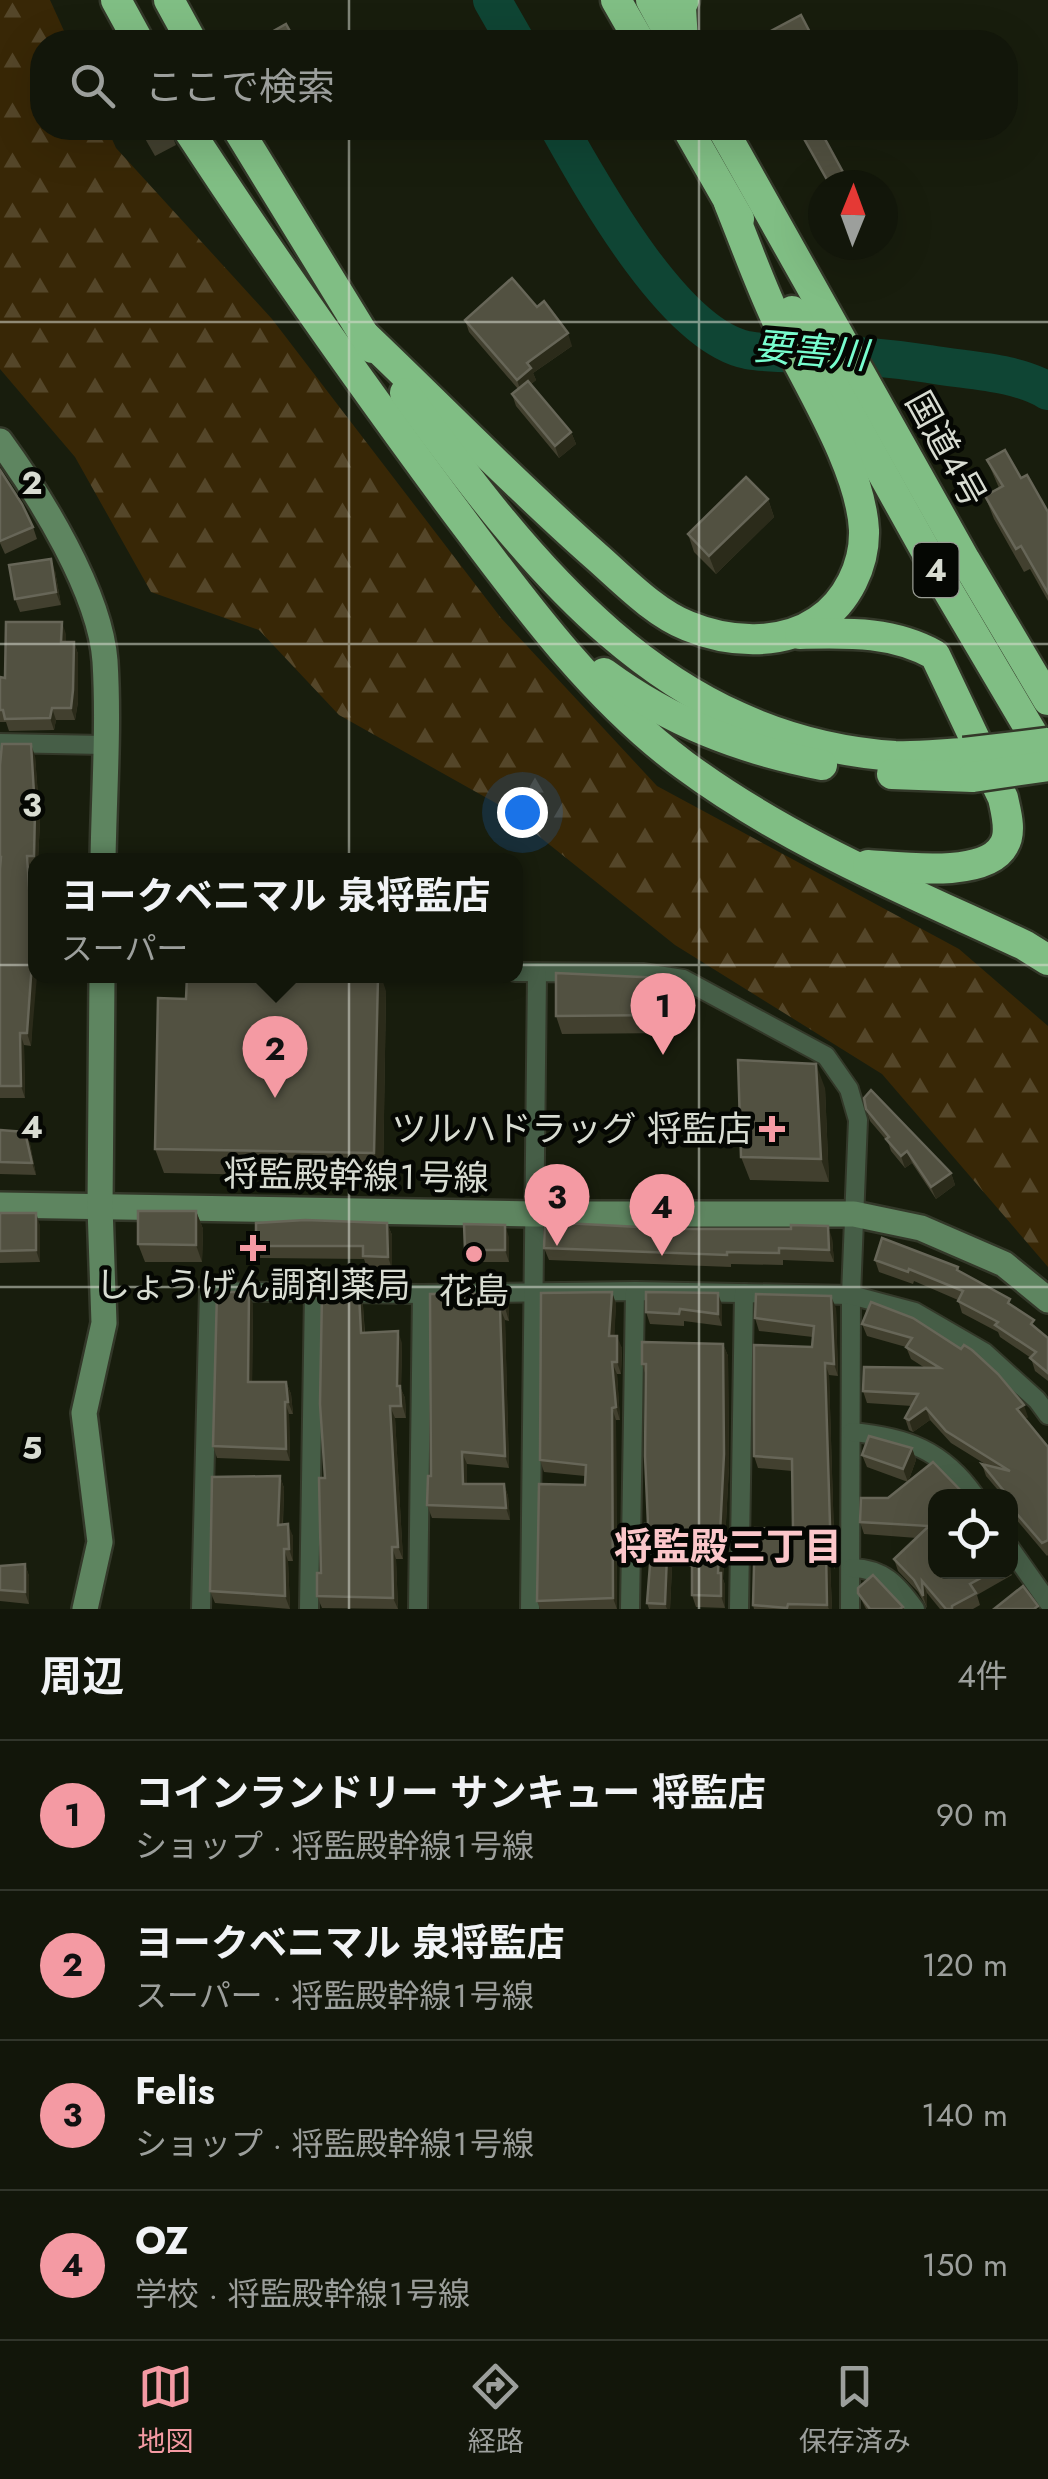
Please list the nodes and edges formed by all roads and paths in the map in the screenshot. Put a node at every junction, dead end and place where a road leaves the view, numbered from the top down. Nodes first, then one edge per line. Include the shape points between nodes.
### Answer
1 (116, 0) edge
2 (616, 0) edge
3 (650, 0) edge
4 (684, 0) edge
5 (172, 2) edge
6 (132, 30) edge
7 (186, 30) edge
8 (633, 30) edge
9 (667, 30) edge
10 (682, 30) edge
11 (195, 140) edge
12 (244, 140) edge
13 (694, 140) edge
14 (729, 140) edge
15 (362, 334) junction
16 (817, 377) junction
17 (0, 441) edge
18 (965, 560) junction
19 (508, 581) junction
20 (798, 634) junction
21 (1048, 679) edge
22 (1048, 700) edge
23 (0, 743) edge
24 (1048, 743) edge
25 (104, 745) junction
26 (1048, 763) edge
27 (968, 765) junction
28 (103, 853) edge
29 (847, 863) junction
30 (1048, 960) edge
31 (523, 972) edge
32 (537, 973) junction
33 (102, 983) edge
34 (0, 1205) edge
35 (100, 1206) junction
36 (534, 1214) junction
37 (854, 1214) junction
38 (635, 1290) junction
39 (314, 1292) junction
40 (532, 1293) junction
41 (744, 1293) junction
42 (422, 1294) junction
43 (851, 1296) junction
44 (1048, 1300) edge
45 (1048, 1415) edge
46 (852, 1432) junction
47 (970, 1489) edge
48 (1018, 1559) edge
49 (852, 1568) junction
50 (1048, 1602) edge
51 (85, 1609) edge
52 (201, 1609) edge
53 (309, 1609) edge
54 (418, 1609) edge
55 (530, 1609) edge
56 (630, 1609) edge
57 (739, 1609) edge
58 (850, 1609) edge
59 (915, 1609) edge

1 - 6 highway
2 - 8 highway
3 - 9 highway
4 - 10 highway
5 - 7 highway
11 - 19 highway via 367,392
12 - 15 highway
13 - 16 highway
14 - 18 highway, 国道4号 / 4
15 - 20 highway via 569,533 684,625 754,640
15 - 27 highway via 534,558 604,630 692,695 787,737
16 - 20 highway via 864,532 846,594
16 - 26 highway, 国道4号 / 4
17 - 25 street via 34,488 90,602 105,657
18 - 21 highway
18 - 22 highway, 国道4号 / 4
19 - 27 highway via 580,655 620,685 734,744 895,774
19 - 29 highway via 603,693 682,763 768,821
20 - 29 highway via 892,637 935,655 1008,818 1006,843 977,864 934,869
23 - 25 street
24 - 27 highway, bridge
25 - 28 street
26 - 27 highway, bridge
29 - 30 highway
31 - 32 street
32 - 36 street
32 - 37 street via 683,979 826,1056 849,1089 858,1120
33 - 35 street
34 - 35 street, 将監殿幹線１号線
35 - 36 street, 将監殿幹線１号線
35 - 51 street via 104,1323 84,1413 100,1542
36 - 37 street, 将監殿幹線１号線
36 - 40 street
37 - 43 street
37 - 44 street, 将監殿幹線１号線 via 921,1228 1004,1264
38 - 40 street
38 - 41 street
38 - 56 street
39 - 42 street
39 - 52 street via 209,1291
39 - 53 street
40 - 42 street
40 - 55 street
41 - 43 street
41 - 57 street
42 - 54 street
43 - 45 street via 916,1312 984,1352
43 - 46 street
46 - 47 street via 892,1436 928,1451
46 - 49 street
48 - 50 street
49 - 58 street
49 - 59 street via 872,1568 896,1582

